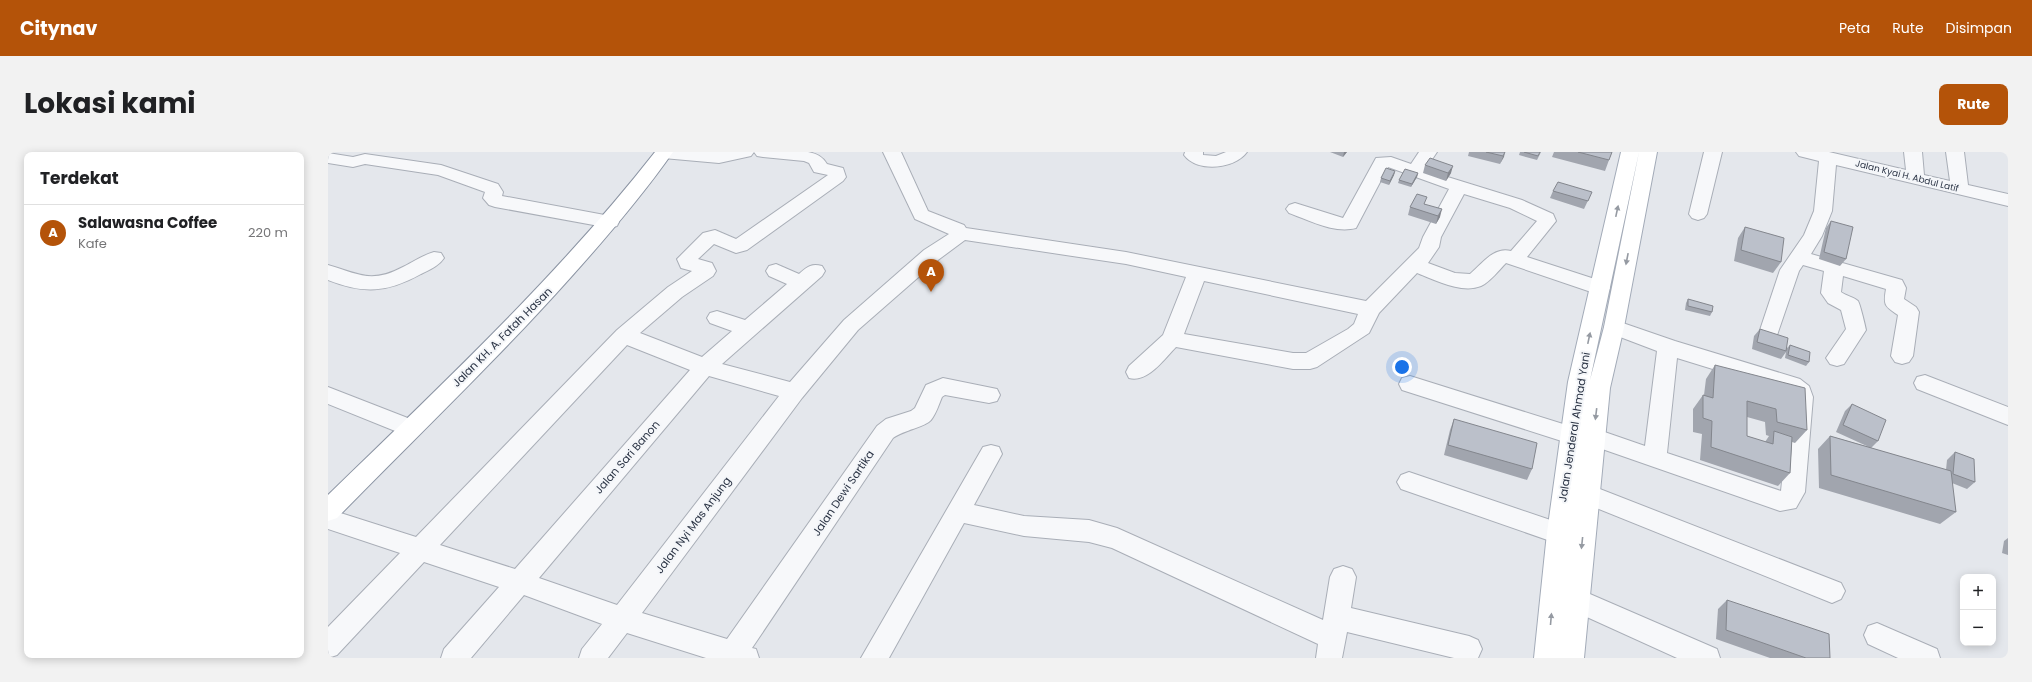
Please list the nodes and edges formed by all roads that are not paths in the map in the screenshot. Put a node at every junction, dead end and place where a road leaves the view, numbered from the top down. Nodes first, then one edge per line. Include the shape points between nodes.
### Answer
1 (664, 152) edge
2 (745, 152) edge
3 (763, 152) edge
4 (892, 152) edge
5 (1194, 152) edge
6 (1238, 152) edge
7 (1428, 152) edge
8 (1630, 152) edge
9 (1648, 152) edge
10 (1713, 152) edge
11 (1805, 152) edge
12 (1913, 152) edge
13 (1955, 152) edge
14 (729, 155) edge
15 (1828, 157) junction
16 (328, 158) edge
17 (1414, 172) junction
18 (1915, 177) junction
19 (1459, 186) junction
20 (1960, 189) junction
21 (2008, 200) edge
22 (1295, 210) dead end
23 (1698, 214) dead end
24 (610, 222) junction
25 (960, 233) junction
26 (1799, 257) junction
27 (434, 258) dead end
28 (1515, 259) junction
29 (1415, 265) junction
30 (1834, 268) junction
31 (776, 271) dead end
32 (328, 272) edge
33 (1197, 274) junction
34 (1600, 288) junction
35 (1370, 309) junction
36 (717, 318) dead end
37 (1614, 327) junction
38 (747, 329) junction
39 (624, 335) junction
40 (1768, 336) edge
41 (1172, 339) junction
42 (1668, 347) junction
43 (1902, 356) dead end
44 (1837, 358) dead end
45 (705, 367) junction
46 (1137, 372) dead end
47 (1579, 382) junction
48 (1925, 383) dead end
49 (1410, 384) dead end
50 (1600, 388) junction
51 (794, 392) junction
52 (328, 395) edge
53 (989, 395) dead end
54 (2008, 416) edge
55 (410, 428) junction
56 (1571, 435) junction
57 (1593, 437) junction
58 (991, 454) dead end
59 (1655, 459) junction
60 (1409, 482) dead end
61 (1587, 494) junction
62 (328, 511) edge
63 (958, 512) junction
64 (328, 519) edge
65 (1559, 533) junction
66 (420, 549) junction
67 (1343, 577) dead end
68 (519, 582) junction
69 (1832, 591) dead end
70 (1576, 600) junction
71 (622, 619) junction
72 (1877, 635) dead end
73 (1332, 637) edge
74 (328, 646) edge
75 (1469, 649) dead end
76 (737, 656) edge
77 (454, 658) edge
78 (592, 658) edge
79 (874, 658) edge
80 (1547, 658) edge
81 (1571, 658) edge
82 (1707, 658) edge
83 (1926, 658) edge

1 - 14 street via 719,158
1 - 24 main road, Jalan KH. A. Fatah Hasan
2 - 14 street
3 - 39 street via 807,156 816,160 820,168 837,172 837,177 740,246 736,247 715,236 710,237 686,259 688,263 705,268 706,271 675,292
4 - 25 street via 921,215 952,226
5 - 6 street via 1196,158 1210,160 1224,159
7 - 17 street
34 -> 8 main road, Jalan Jenderal Ahmad Yani
9 -> 37 main road, Jalan Jenderal Ahmad Yani
10 - 23 street
11 - 15 street, Jalan Kyai H. Abdul Latif
12 - 18 street
13 - 20 street
15 - 18 street, Jalan Kyai H. Abdul Latif
15 - 26 street via 1823,211 1813,236
16 - 24 street via 353,162 365,159 441,170 492,188 494,201
17 - 19 street
17 - 22 street via 1391,162 1382,162 1349,224 1339,224
18 - 20 street, Jalan Kyai H. Abdul Latif
19 - 28 street via 1516,204 1546,218 1547,221
19 - 29 street via 1432,237 1430,247
20 - 21 street, Jalan Kyai H. Abdul Latif
24 - 55 main road, Jalan KH. A. Fatah Hasan via 506,335
25 - 33 street via 1126,258
25 - 51 street, Jalan Nyi Mas Anjung via 851,325
26 - 30 street
26 - 40 street via 1785,281
27 - 32 street via 405,276 383,283 359,282
28 - 29 street via 1502,256 1475,281 1470,282
28 - 34 street
29 - 35 street
30 - 43 street via 1895,285 1894,302 1907,309 1910,315
30 - 44 street via 1831,293 1835,298 1851,306 1856,330
31 - 38 street, Jalan Sari Banon via 808,277
33 - 35 street
33 - 41 street
47 -> 34 main road, Jalan Jenderal Ahmad Yani
35 - 41 street via 1362,328 1310,361 1293,361
36 - 38 street
37 - 42 street
37 - 50 main road, Jalan Jenderal Ahmad Yani
38 - 45 street, Jalan Sari Banon
39 - 45 street
39 - 66 street
41 - 46 street
42 - 59 street
42 - 59 street via 1792,385 1801,392 1793,492 1788,500 1780,501
45 - 51 street
45 - 68 street, Jalan Sari Banon
47 - 50 main road
47 - 56 main road, Jalan Jenderal Ahmad Yani
48 - 54 street
49 - 56 street
50 -> 57 main road, Jalan Jenderal Ahmad Yani
51 - 71 street, Jalan Nyi Mas Anjung
52 - 55 street
53 - 76 street, Jalan Dewi Sartika via 943,386 934,391 923,414 918,418 894,425 885,432
55 - 62 main road, Jalan KH. A. Fatah Hasan
56 - 65 main road, Jalan Jenderal Ahmad Yani
57 - 59 street
57 - 61 main road, Jalan Jenderal Ahmad Yani
58 - 63 street
60 - 65 street
61 - 69 street
61 -> 70 main road, Jalan Jenderal Ahmad Yani
63 - 73 street via 1024,526 1089,531 1117,539
63 - 79 street
64 - 66 street
80 -> 65 main road, Jalan Jenderal Ahmad Yani
66 - 68 street
66 - 74 street
67 - 73 street
68 - 71 street
68 - 77 street, Jalan Sari Banon
70 - 81 main road, Jalan Jenderal Ahmad Yani
70 - 82 street
71 - 76 street
71 - 78 street, Jalan Nyi Mas Anjung
72 - 83 street
73 - 75 street

